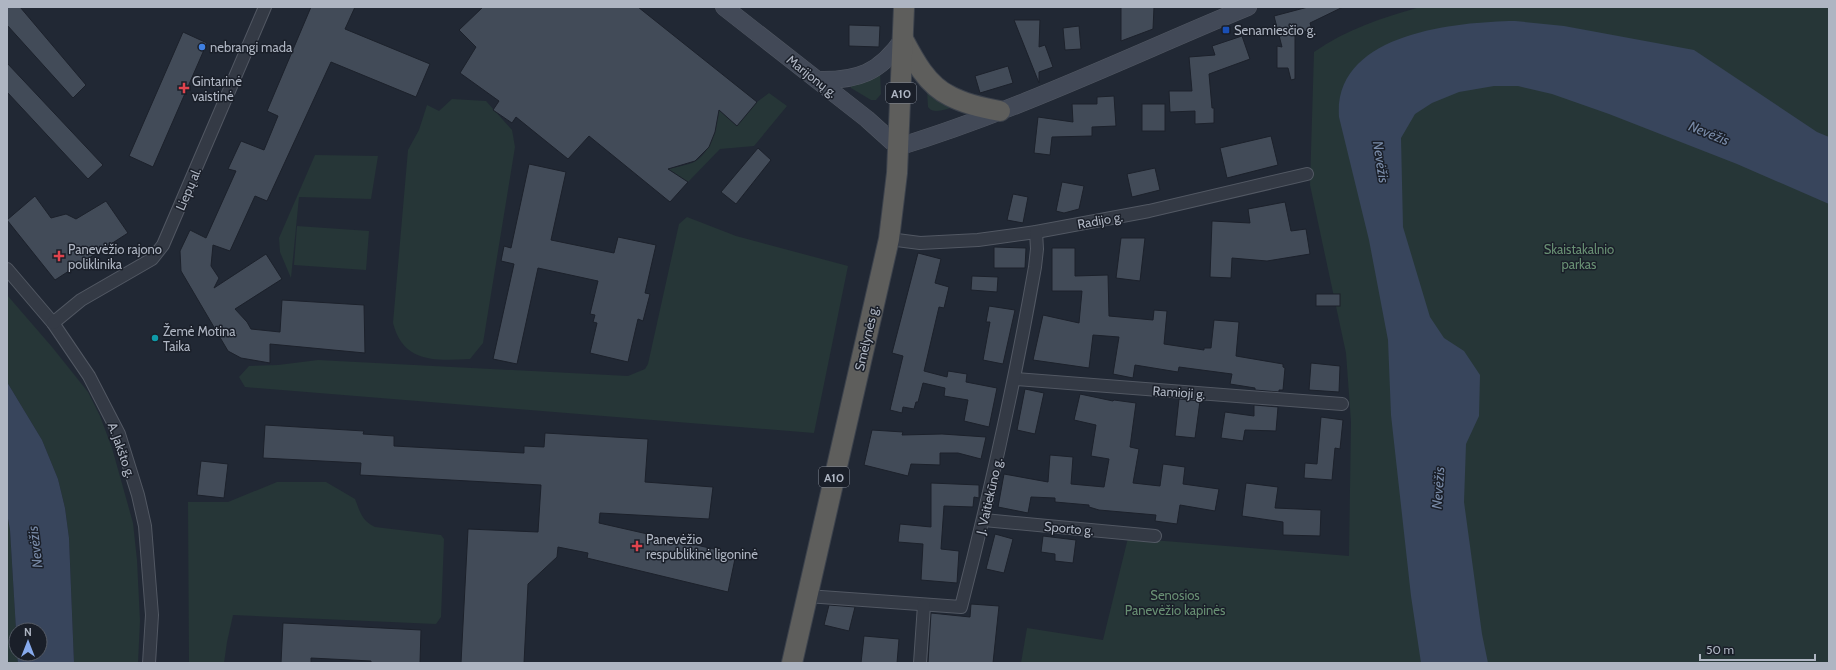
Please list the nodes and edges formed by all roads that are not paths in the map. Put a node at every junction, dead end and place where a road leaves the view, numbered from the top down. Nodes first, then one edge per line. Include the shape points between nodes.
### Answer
1 (265, 7) edge
2 (724, 7) edge
3 (904, 7) edge
4 (1248, 7) edge
5 (903, 39) junction
6 (818, 80) junction
7 (1000, 112) junction
8 (898, 147) junction
9 (1307, 174) dead end
10 (1036, 232) junction
11 (889, 238) junction
12 (7, 269) edge
13 (53, 323) junction
14 (1015, 379) junction
15 (1342, 404) dead end
16 (984, 520) junction
17 (1155, 536) dead end
18 (807, 596) junction
19 (924, 605) junction
20 (149, 663) edge
21 (792, 663) edge
22 (920, 663) edge

1 - 13 street, Liepų al. via 163,245 152,259 82,300
2 - 6 main road, Marijonų g.
3 - 5 highway, Smėlynės g. / A10
4 - 7 main road
5 - 6 main road via 884,61 862,75 838,80
5 - 7 highway via 930,81 948,96
5 - 8 highway, Smėlynės g. / A10
6 - 8 main road, Marijonų g.
7 - 8 main road
8 - 11 highway, Smėlynės g. / A10
9 - 10 street, Radijo g. via 1149,211
10 - 11 street, Radijo g. via 978,240 920,243
10 - 14 street, J. Vaitiekūno g. via 1035,266
11 - 18 highway, Smėlynės g. / A10
12 - 13 street, A. Jakšto g.
13 - 20 street, A. Jakšto g. via 89,376 119,434 138,495 145,526 152,615
14 - 15 street, Ramioji g.
14 - 16 street, J. Vaitiekūno g.
16 - 17 street, Sporto g.
16 - 19 street, J. Vaitiekūno g. via 961,607
18 - 19 street, J. Vaitiekūno g.
18 - 21 highway, Smėlynės g. / A10
19 - 22 street

